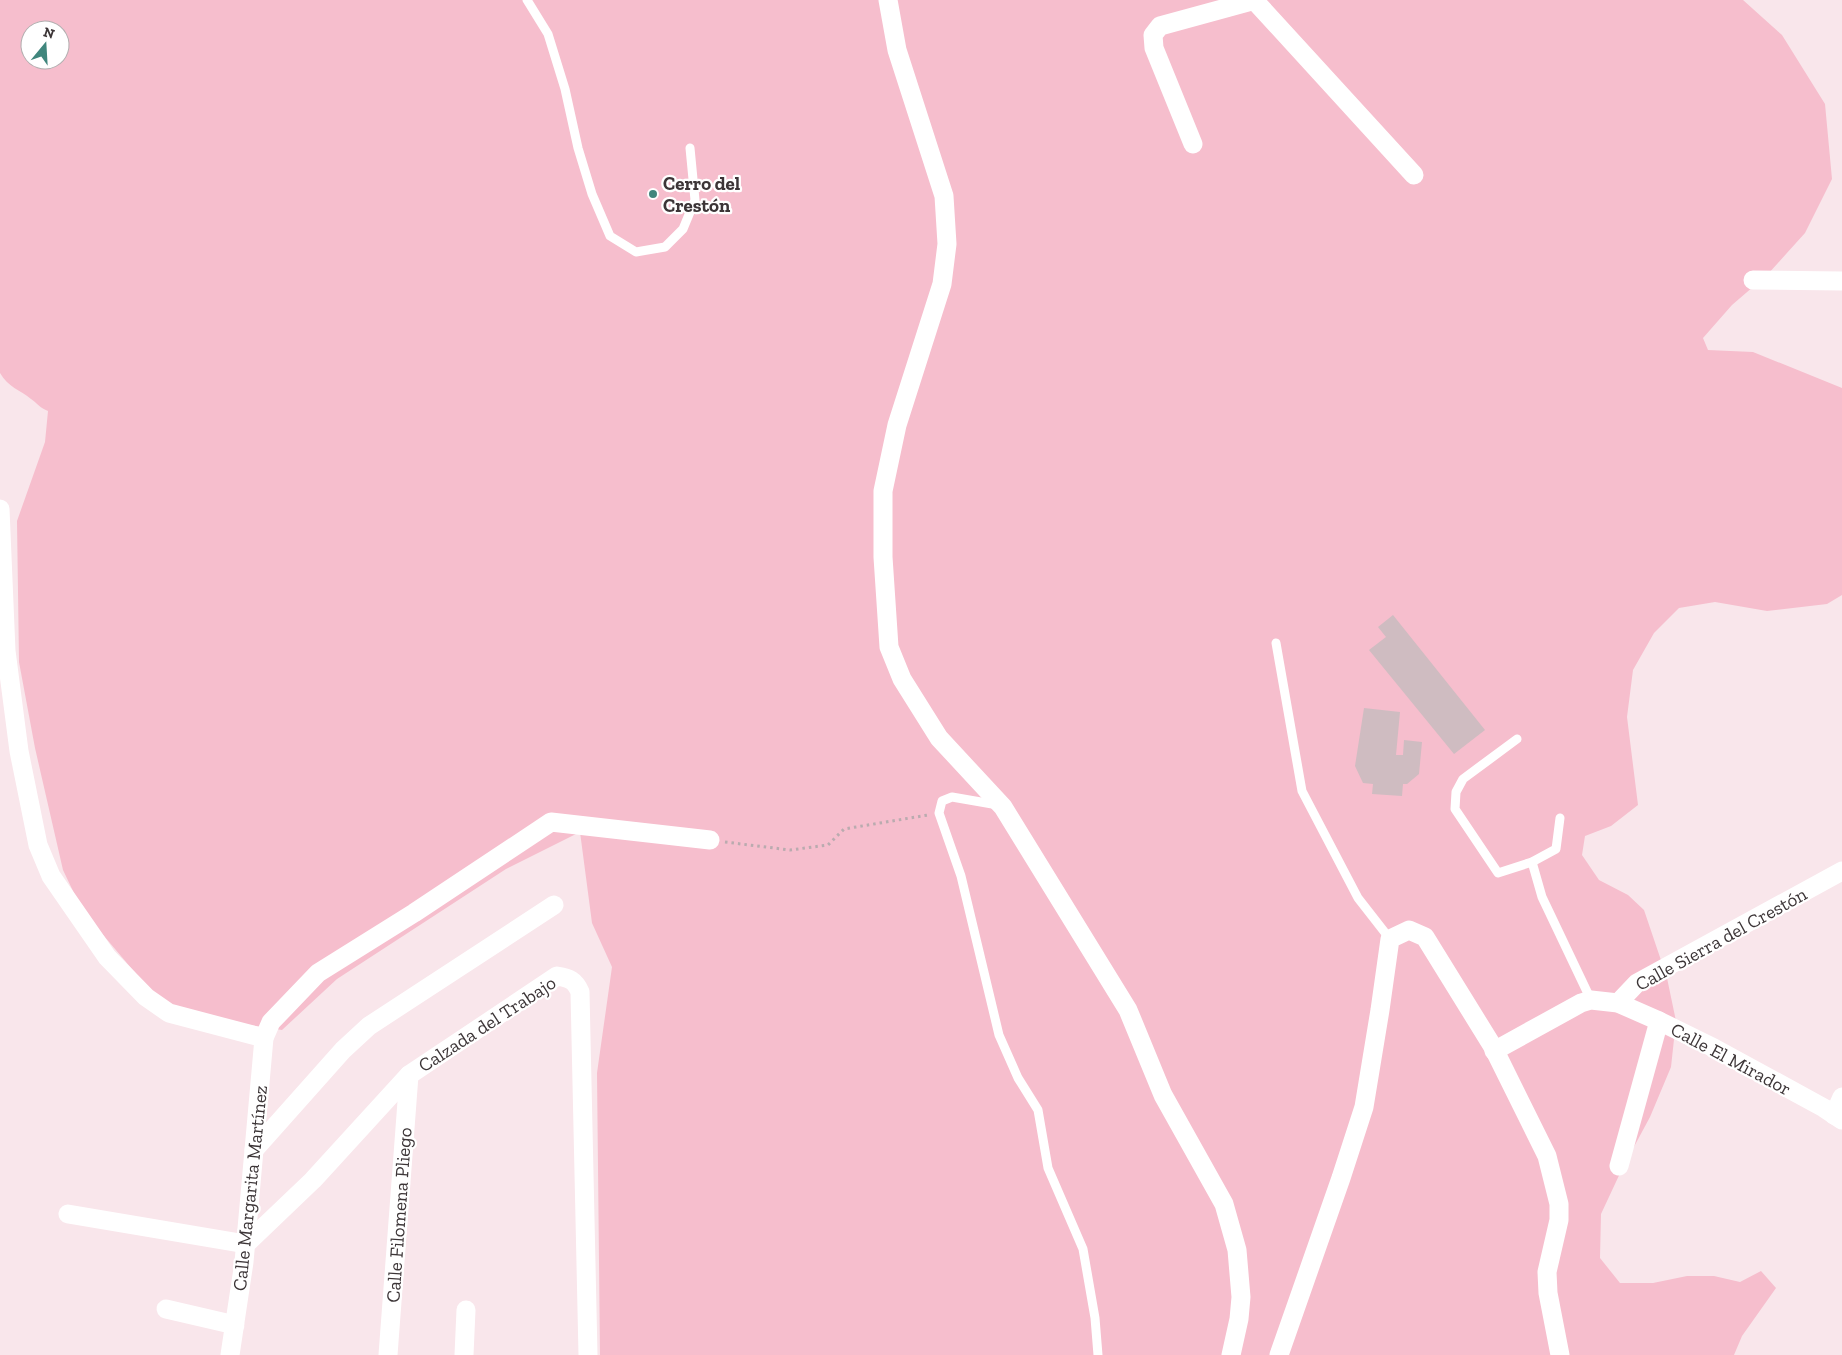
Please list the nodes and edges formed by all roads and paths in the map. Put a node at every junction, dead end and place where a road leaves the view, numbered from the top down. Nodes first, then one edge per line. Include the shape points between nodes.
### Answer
1 (527, 0) edge
2 (888, 0) edge
3 (1254, 0) edge
4 (1192, 144) dead end
5 (690, 148) dead end
6 (1414, 175) dead end
7 (1753, 280) dead end
8 (1842, 281) edge
9 (0, 510) edge
10 (1276, 643) dead end
11 (1517, 740) dead end
12 (1003, 806) junction
13 (939, 813) junction
14 (1560, 818) dead end
15 (710, 840) joint
16 (1532, 862) junction
17 (1842, 871) edge
18 (554, 905) dead end
19 (1390, 939) junction
20 (1591, 1000) junction
21 (1618, 1003) junction
22 (1659, 1021) junction
23 (268, 1030) junction
24 (1494, 1051) junction
25 (409, 1075) junction
26 (1842, 1097) edge
27 (1838, 1118) edge
28 (254, 1150) junction
29 (1619, 1166) dead end
30 (68, 1214) dead end
31 (246, 1244) junction
32 (166, 1309) dead end
33 (466, 1310) dead end
34 (235, 1325) junction
35 (230, 1355) edge
36 (388, 1355) edge
37 (464, 1355) edge
38 (588, 1355) edge
39 (1098, 1355) edge
40 (1231, 1355) edge
41 (1278, 1355) edge
42 (1560, 1355) edge

1 - 5 lane via 548,34 592,194 610,236 636,252 664,247 684,229 695,200
2 - 12 street via 897,50 944,196 947,244 942,284 897,425 883,491 883,557 889,646 902,679 939,738
3 - 4 street via 1160,26 1153,35 1154,48
3 - 6 street
7 - 8 street
9 - 23 street via 6,650 19,752 38,844 51,876 107,957 146,997 169,1013
10 - 19 lane via 1302,791 1358,898
11 - 16 lane via 1463,779 1456,792 1455,809 1498,873
12 - 13 lane via 952,797 942,801
12 - 40 street via 1128,1010 1163,1095 1224,1204 1237,1250 1241,1297
13 - 15 path via 844,829 828,845 790,850
13 - 39 lane via 961,876 999,1035 1018,1078 1038,1110 1048,1168 1083,1249
14 - 16 lane via 1556,849
15 - 23 street via 551,822 318,974
16 - 20 lane via 1542,898
17 - 21 street, Calle Sierra del Crestón via 1637,983
18 - 28 street via 369,1026
19 - 24 street via 1409,930 1425,937
19 - 41 street via 1364,1107
20 - 21 street, Calle Sierra del Crestón
20 - 24 street
21 - 22 street, Calle El Mirador
22 - 27 street, Calle El Mirador
22 - 29 street
23 - 28 street, Calle Margarita Martínez
24 - 42 street via 1547,1156 1559,1204 1559,1220 1547,1272
25 - 31 street, Calzada del Trabajo via 313,1180
25 - 36 street, Calle Filomena Pliego
25 - 38 street, Calzada del Trabajo via 557,976 576,982 580,992
26 - 27 street
28 - 31 street, Calle Margarita Martínez
30 - 31 street
31 - 34 street, Calle Margarita Martínez
32 - 34 street
33 - 37 street
34 - 35 street, Calle Margarita Martínez

